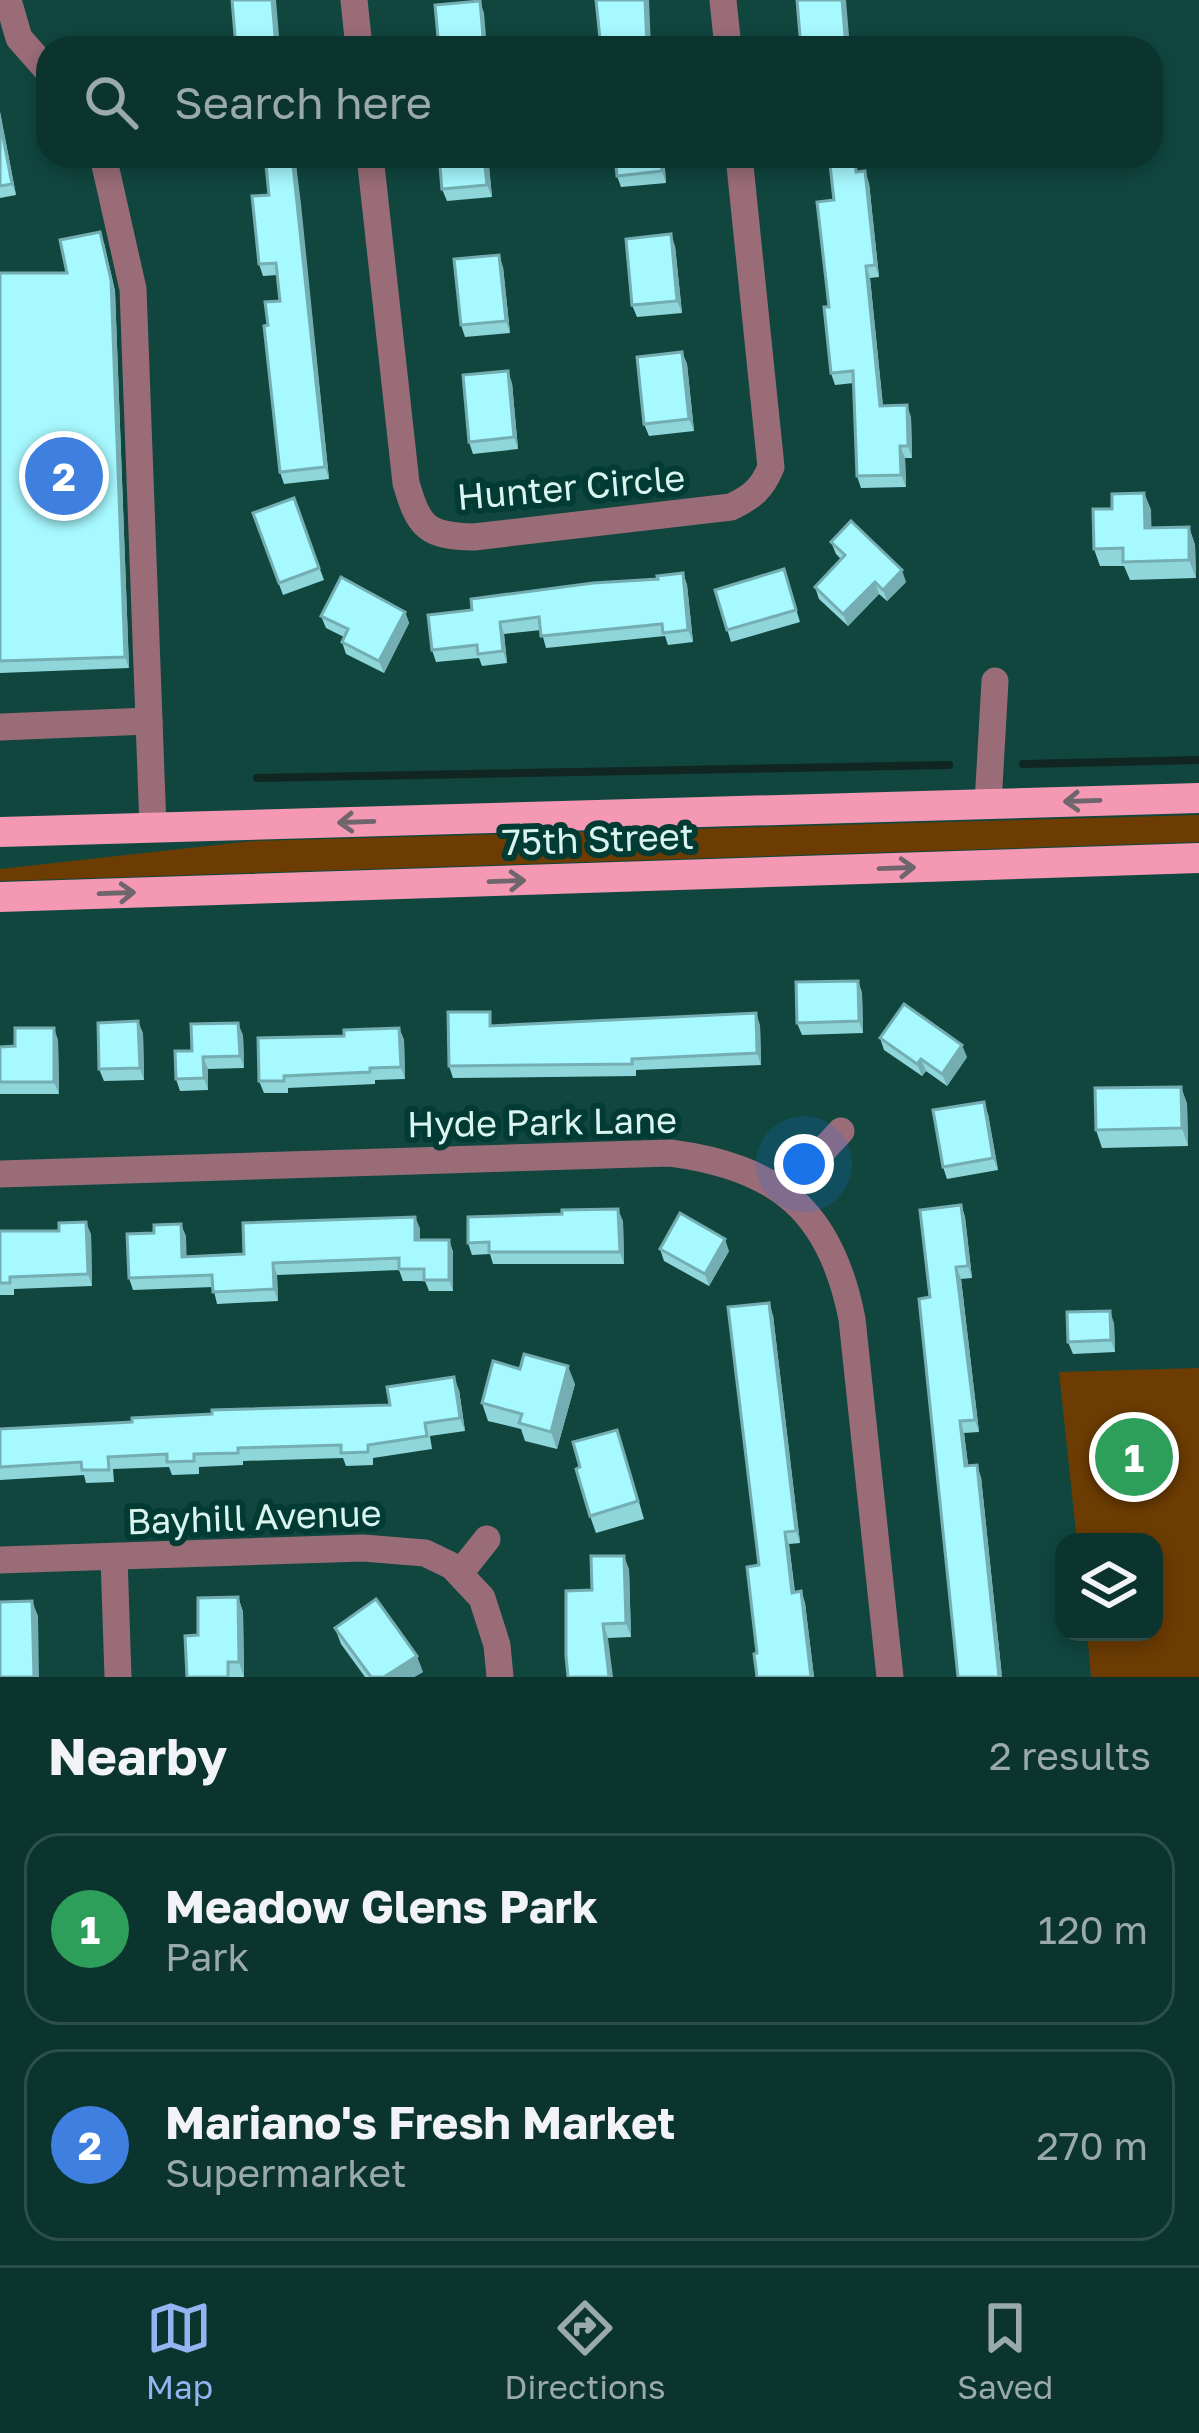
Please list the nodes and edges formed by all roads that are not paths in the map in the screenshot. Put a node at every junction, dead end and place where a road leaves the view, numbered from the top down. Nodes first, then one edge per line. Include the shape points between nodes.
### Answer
1 (8, 0) edge
2 (354, 0) edge
3 (723, 0) edge
4 (358, 36) edge
5 (727, 36) edge
6 (36, 57) edge
7 (106, 168) edge
8 (371, 168) edge
9 (741, 168) edge
10 (994, 682) dead end
11 (149, 721) junction
12 (0, 727) edge
13 (1199, 798) edge
14 (988, 804) junction
15 (153, 828) junction
16 (0, 832) edge
17 (1199, 858) edge
18 (0, 897) edge
19 (841, 1131) dead end
20 (0, 1174) edge
21 (785, 1191) junction
22 (487, 1539) dead end
23 (114, 1557) junction
24 (0, 1560) edge
25 (460, 1574) junction
26 (118, 1677) edge
27 (500, 1677) edge
28 (890, 1677) edge

1 - 6 street via 19,38
2 - 4 street
3 - 5 street
7 - 11 street via 133,289
8 - 9 street, Hunter Circle via 406,483 416,517 434,532 474,537 730,508 764,484 771,467
10 - 14 street
11 - 12 street
11 - 15 street
13 -> 14 main road, 75th Street
14 -> 15 main road, 75th Street
15 - 16 main road, 75th Street
18 -> 17 main road, 75th Street
19 - 21 street
20 - 21 street, Hyde Park Lane via 670,1153 743,1168
21 - 28 street, Hyde Park Lane via 817,1225 845,1281
22 - 25 street
23 - 24 street, Bayhill Avenue
23 - 25 street, Bayhill Avenue via 408,1549
23 - 26 street
25 - 27 street via 489,1612

